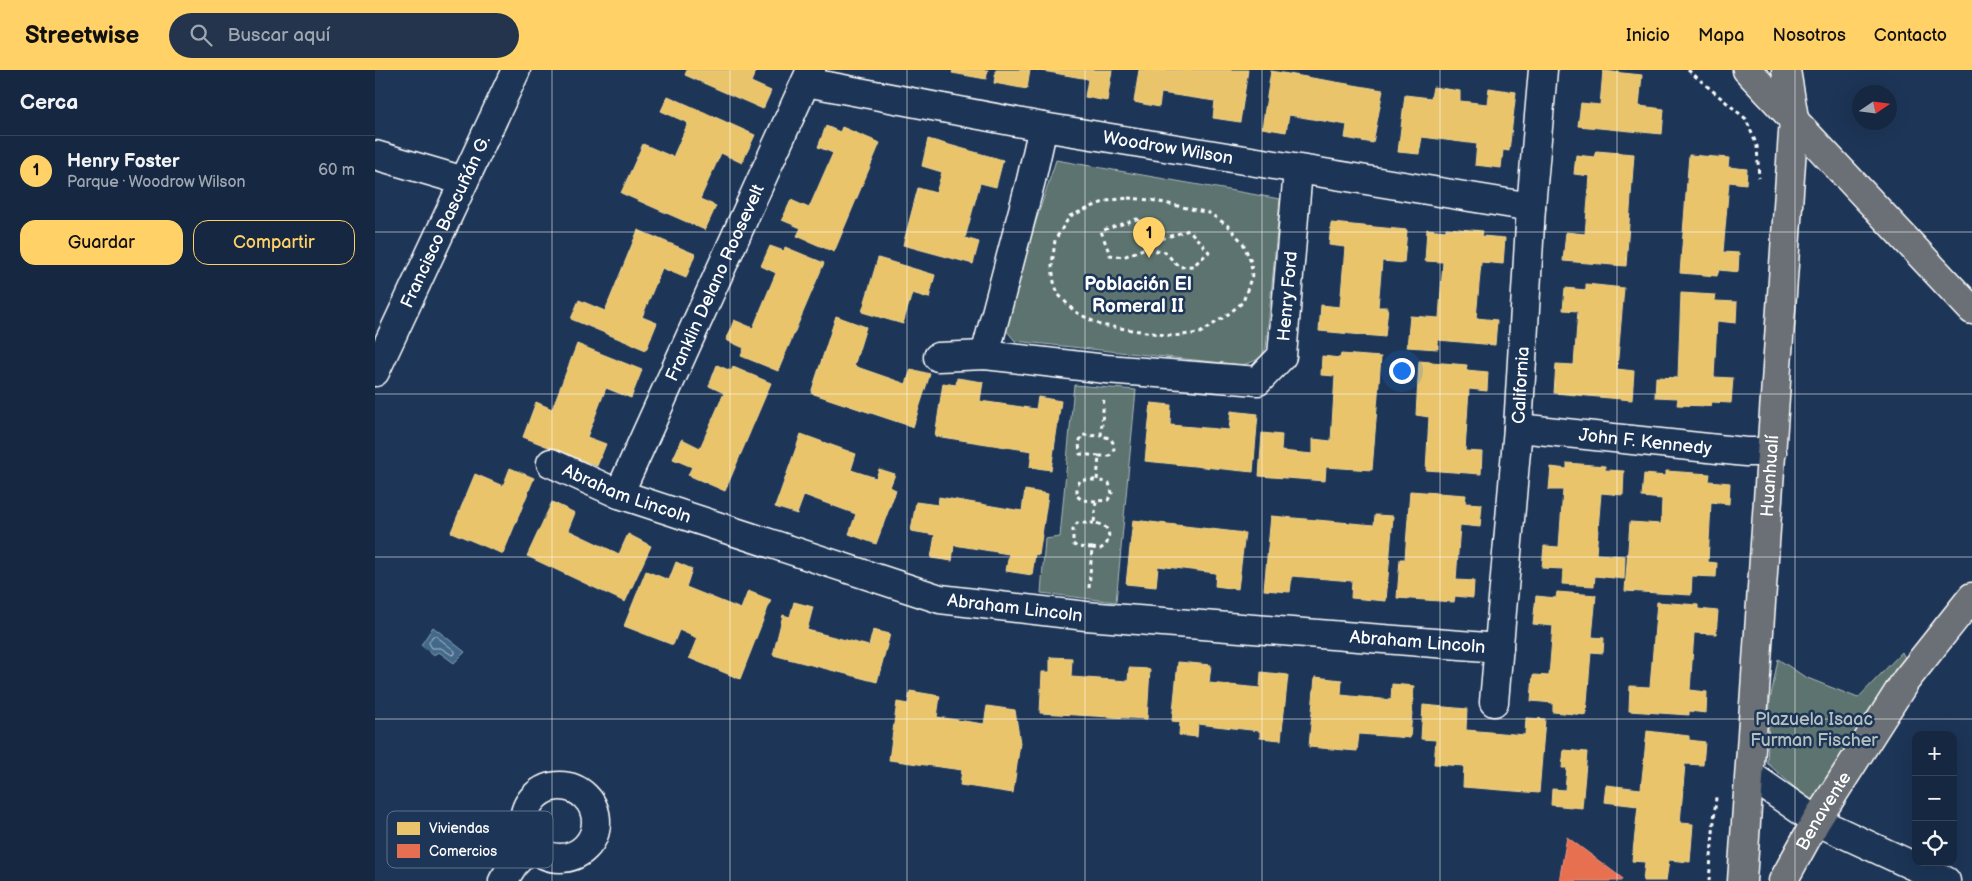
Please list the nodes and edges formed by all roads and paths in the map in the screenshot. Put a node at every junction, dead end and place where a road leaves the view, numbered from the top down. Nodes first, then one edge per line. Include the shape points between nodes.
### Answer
1 (516, 70) edge
2 (1543, 70) edge
3 (1747, 70) edge
4 (1786, 70) edge
5 (809, 76) edge
6 (1794, 118) junction
7 (1043, 127) junction
8 (375, 154) edge
9 (1298, 170) junction
10 (464, 181) junction
11 (1531, 207) junction
12 (1069, 216) joint
13 (1161, 239) joint
14 (1972, 310) edge
15 (985, 356) junction
16 (938, 357) dead end
17 (376, 366) edge
18 (1106, 368) junction
19 (1518, 428) junction
20 (1101, 436) junction
21 (1772, 452) junction
22 (1099, 456) junction
23 (551, 463) dead end
24 (1097, 480) junction
25 (619, 494) junction
26 (1096, 501) junction
27 (1094, 523) junction
28 (1092, 548) junction
29 (1972, 597) edge
30 (1086, 616) junction
31 (1499, 648) junction
32 (1494, 702) dead end
33 (1750, 775) junction
34 (1817, 821) junction
35 (511, 868) edge
36 (503, 881) edge
37 (1742, 881) edge
38 (1783, 881) edge
39 (1946, 881) edge

1 - 10 street, Francisco Bascuñán G.
2 - 11 street, California
3 - 6 main road
4 - 6 main road, Huanhualí
5 - 7 street, Woodrow Wilson
5 - 25 street, Franklin Delano Roosevelt
6 - 14 main road
6 - 21 main road, Huanhualí
7 - 9 street, Woodrow Wilson
7 - 15 street
8 - 10 street
9 - 11 street, Woodrow Wilson
9 - 18 street, Henry Ford via 1282,356 1258,381
10 - 17 street, Francisco Bascuñán G.
11 - 19 street, California
12 - 12 path via 1106,201 1128,198 1209,213 1227,225 1243,243 1251,262 1252,275 1243,302 1200,332 1172,336 1099,325 1074,310 1053,282 1055,240
13 - 13 path via 1189,230 1209,252 1193,266 1179,266 1165,252 1143,249 1123,257 1110,255 1101,231 1137,219
15 - 16 street, Henry Ford
15 - 18 street, Henry Ford
18 - 20 path
19 - 21 street, John F. Kennedy
19 - 31 street, California
20 - 22 path via 1110,438 1114,451 1109,456
20 - 22 path via 1083,435 1079,443 1080,454
21 - 33 main road, Huanhualí
22 - 24 path
23 - 25 street, Abraham Lincoln
24 - 26 path via 1109,483 1112,493 1108,500
24 - 26 path via 1080,480 1077,488 1077,496 1082,500
25 - 30 street, Abraham Lincoln via 941,599
26 - 27 path
27 - 28 path via 1105,525 1109,536 1106,545
27 - 28 path via 1077,523 1072,534 1073,544 1077,547
28 - 30 path
29 - 34 main road, Benavente via 1906,680
30 - 31 street, Abraham Lincoln
31 - 32 street, California
33 - 34 street
33 - 37 main road, Huanhualí
34 - 38 main road, Benavente
34 - 39 street
35 - 36 street

